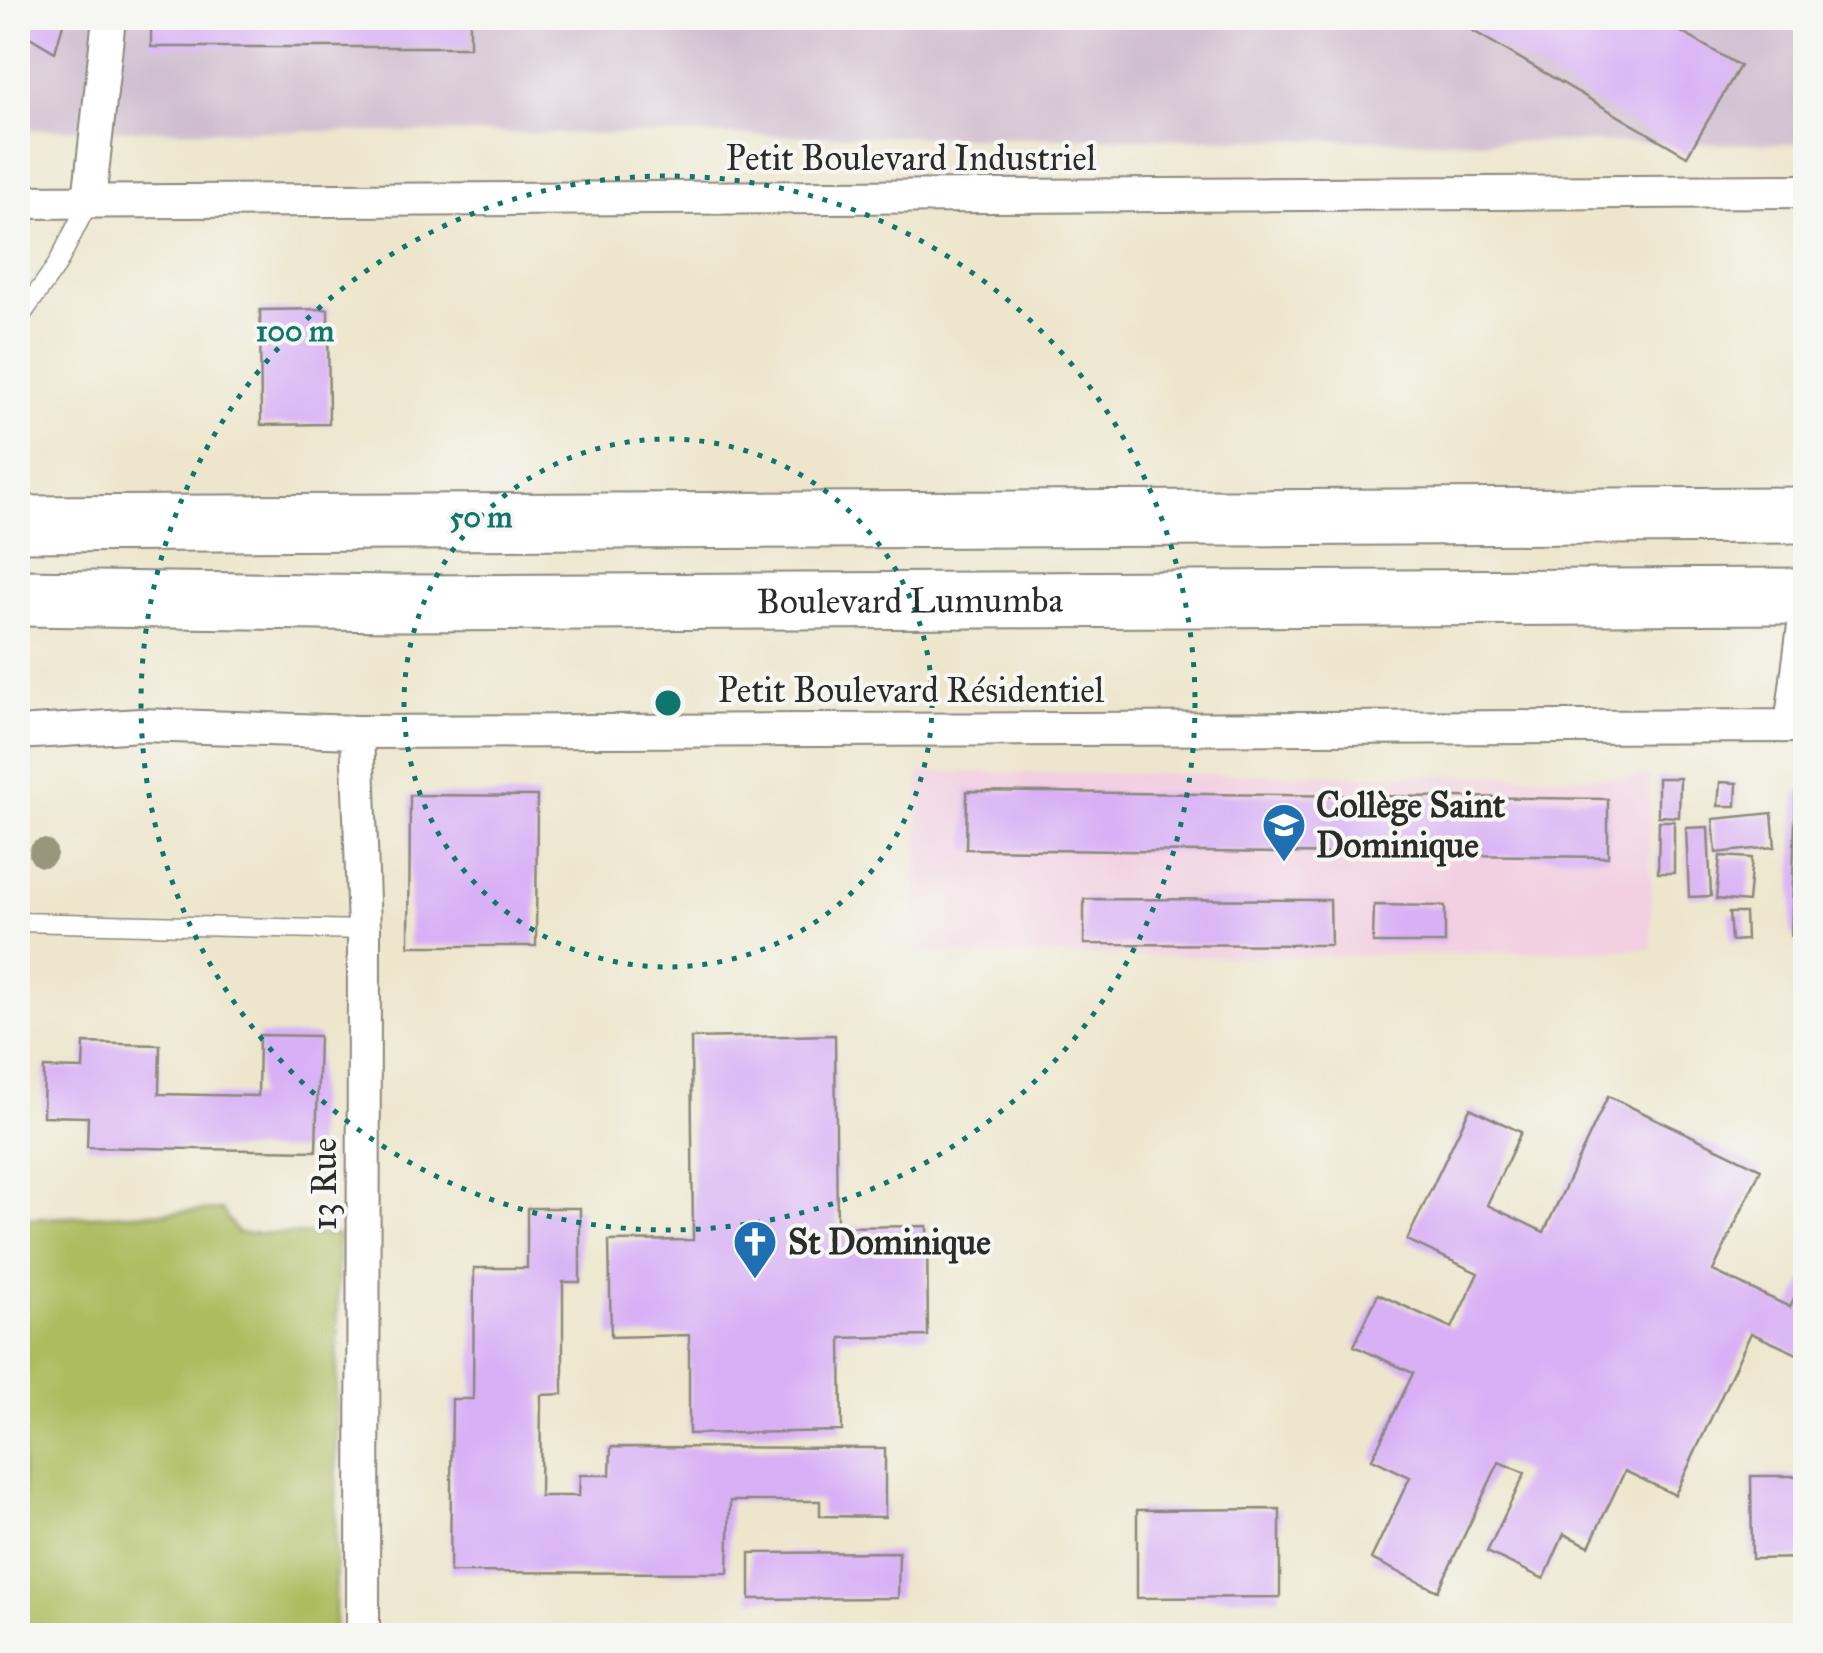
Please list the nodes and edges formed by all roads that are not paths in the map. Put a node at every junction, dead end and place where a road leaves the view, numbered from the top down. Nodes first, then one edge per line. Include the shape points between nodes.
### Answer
1 (109, 18) edge
2 (1806, 191) edge
3 (90, 201) junction
4 (18, 202) edge
5 (18, 320) edge
6 (1806, 516) edge
7 (18, 524) edge
8 (1806, 596) edge
9 (18, 598) edge
10 (1806, 610) edge
11 (1798, 726) edge
12 (357, 732) junction
13 (18, 733) edge
14 (18, 922) edge
15 (364, 930) junction
16 (363, 1636) edge

1 - 3 street
2 - 3 street, Petit Boulevard Industriel
3 - 4 street, Petit Boulevard Industriel
3 - 5 lane
6 - 7 highway
8 - 9 highway, Boulevard Lumumba via 436,603
10 - 11 street
11 - 12 street, Petit Boulevard Résidentiel
12 - 13 street, Petit Boulevard Résidentiel via 140,725
12 - 15 street, 13 Rue
14 - 15 lane
15 - 16 street, 13 Rue

